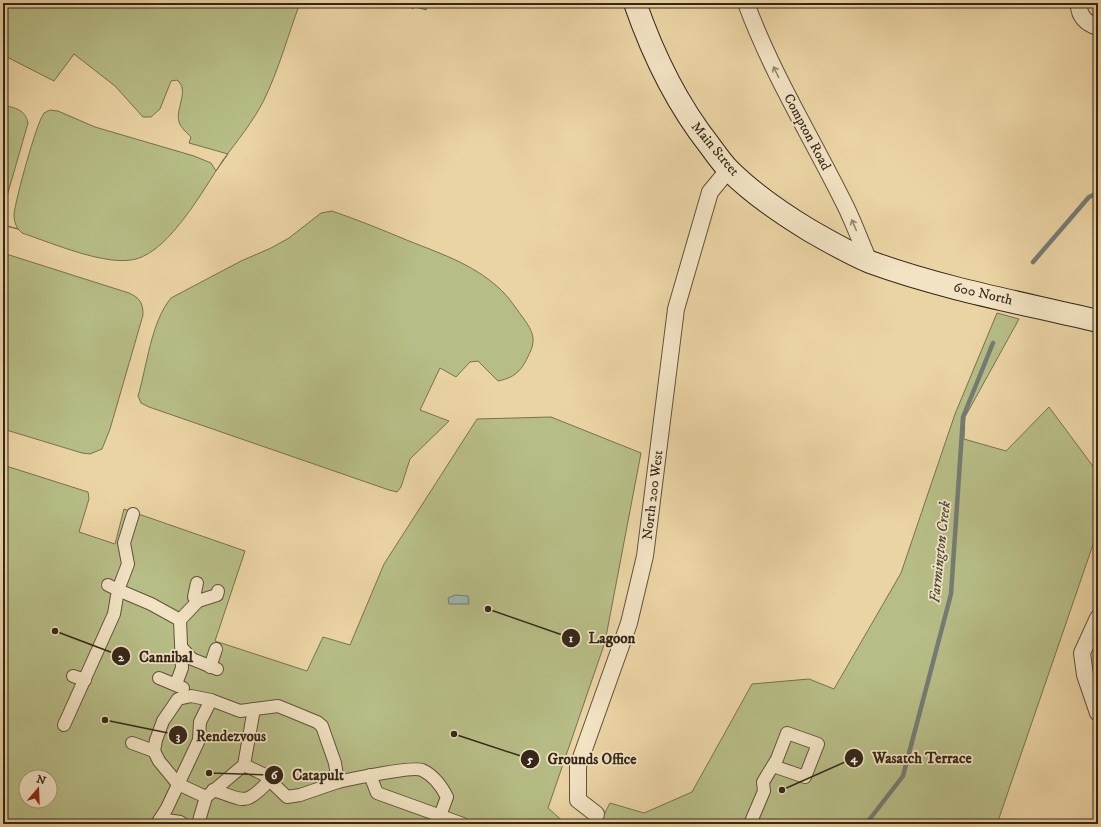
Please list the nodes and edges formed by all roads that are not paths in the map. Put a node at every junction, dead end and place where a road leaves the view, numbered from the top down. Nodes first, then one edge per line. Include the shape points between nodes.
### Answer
1 (635, 3) edge
2 (746, 3) edge
3 (1080, 3) edge
4 (1098, 27) edge
5 (729, 169) junction
6 (869, 261) junction
7 (1098, 321) edge
8 (132, 514) dead end
9 (196, 584) dead end
10 (113, 588) junction
11 (218, 591) dead end
12 (198, 601) junction
13 (1098, 618) edge
14 (180, 620) junction
15 (182, 648) junction
16 (216, 649) dead end
17 (160, 676) dead end
18 (178, 679) junction
19 (191, 696) junction
20 (211, 697) junction
21 (247, 706) junction
22 (1098, 713) edge
23 (64, 725) dead end
24 (132, 743) dead end
25 (154, 751) junction
26 (188, 761) junction
27 (336, 763) junction
28 (244, 765) junction
29 (163, 766) junction
30 (773, 766) dead end
31 (370, 775) junction
32 (356, 778) junction
33 (269, 780) junction
34 (178, 784) junction
35 (333, 786) junction
36 (209, 794) junction
37 (596, 814) dead end
38 (439, 820) edge
39 (158, 822) edge
40 (183, 824) edge
41 (198, 824) edge
42 (463, 824) edge
43 (750, 824) edge

1 - 5 main road, Main Street via 646,36 665,78 693,125
6 -> 2 street, Compton Road via 846,206 788,98 757,33
3 - 4 street via 1084,20
5 - 6 main road, Main Street via 761,197 796,222
5 - 37 street, North 200 West via 710,192 676,309 645,556 629,623 578,766 578,800
6 - 7 main road, 600 North via 924,280
8 - 10 street via 124,543 128,564
9 - 12 street via 194,597
10 - 14 street
10 - 23 street via 114,614 79,678
11 - 12 street via 217,595
12 - 14 street
13 - 22 street via 1082,653 1085,675
14 - 15 street
15 - 16 street via 192,659 214,668
15 - 18 street via 182,668
17 - 18 street
18 - 19 street
19 - 20 street
19 - 25 street via 178,699 163,721
20 - 21 street via 240,711
20 - 26 street via 200,722 199,740
21 - 27 street via 278,706 317,722 322,726
21 - 28 street
24 - 25 street
25 - 29 street
26 - 29 street
26 - 34 street
27 - 32 street
27 - 35 street
28 - 33 street via 263,774
28 - 36 street
29 - 34 street
30 - 43 street via 763,782 764,791
31 - 32 street
31 - 38 street via 377,793
31 - 38 street via 420,769 429,774 447,797
32 - 35 street
33 - 35 street via 286,797
33 - 36 street via 256,794 245,798
34 - 36 street
34 - 39 street
36 - 41 street
38 - 42 street
39 - 40 street

